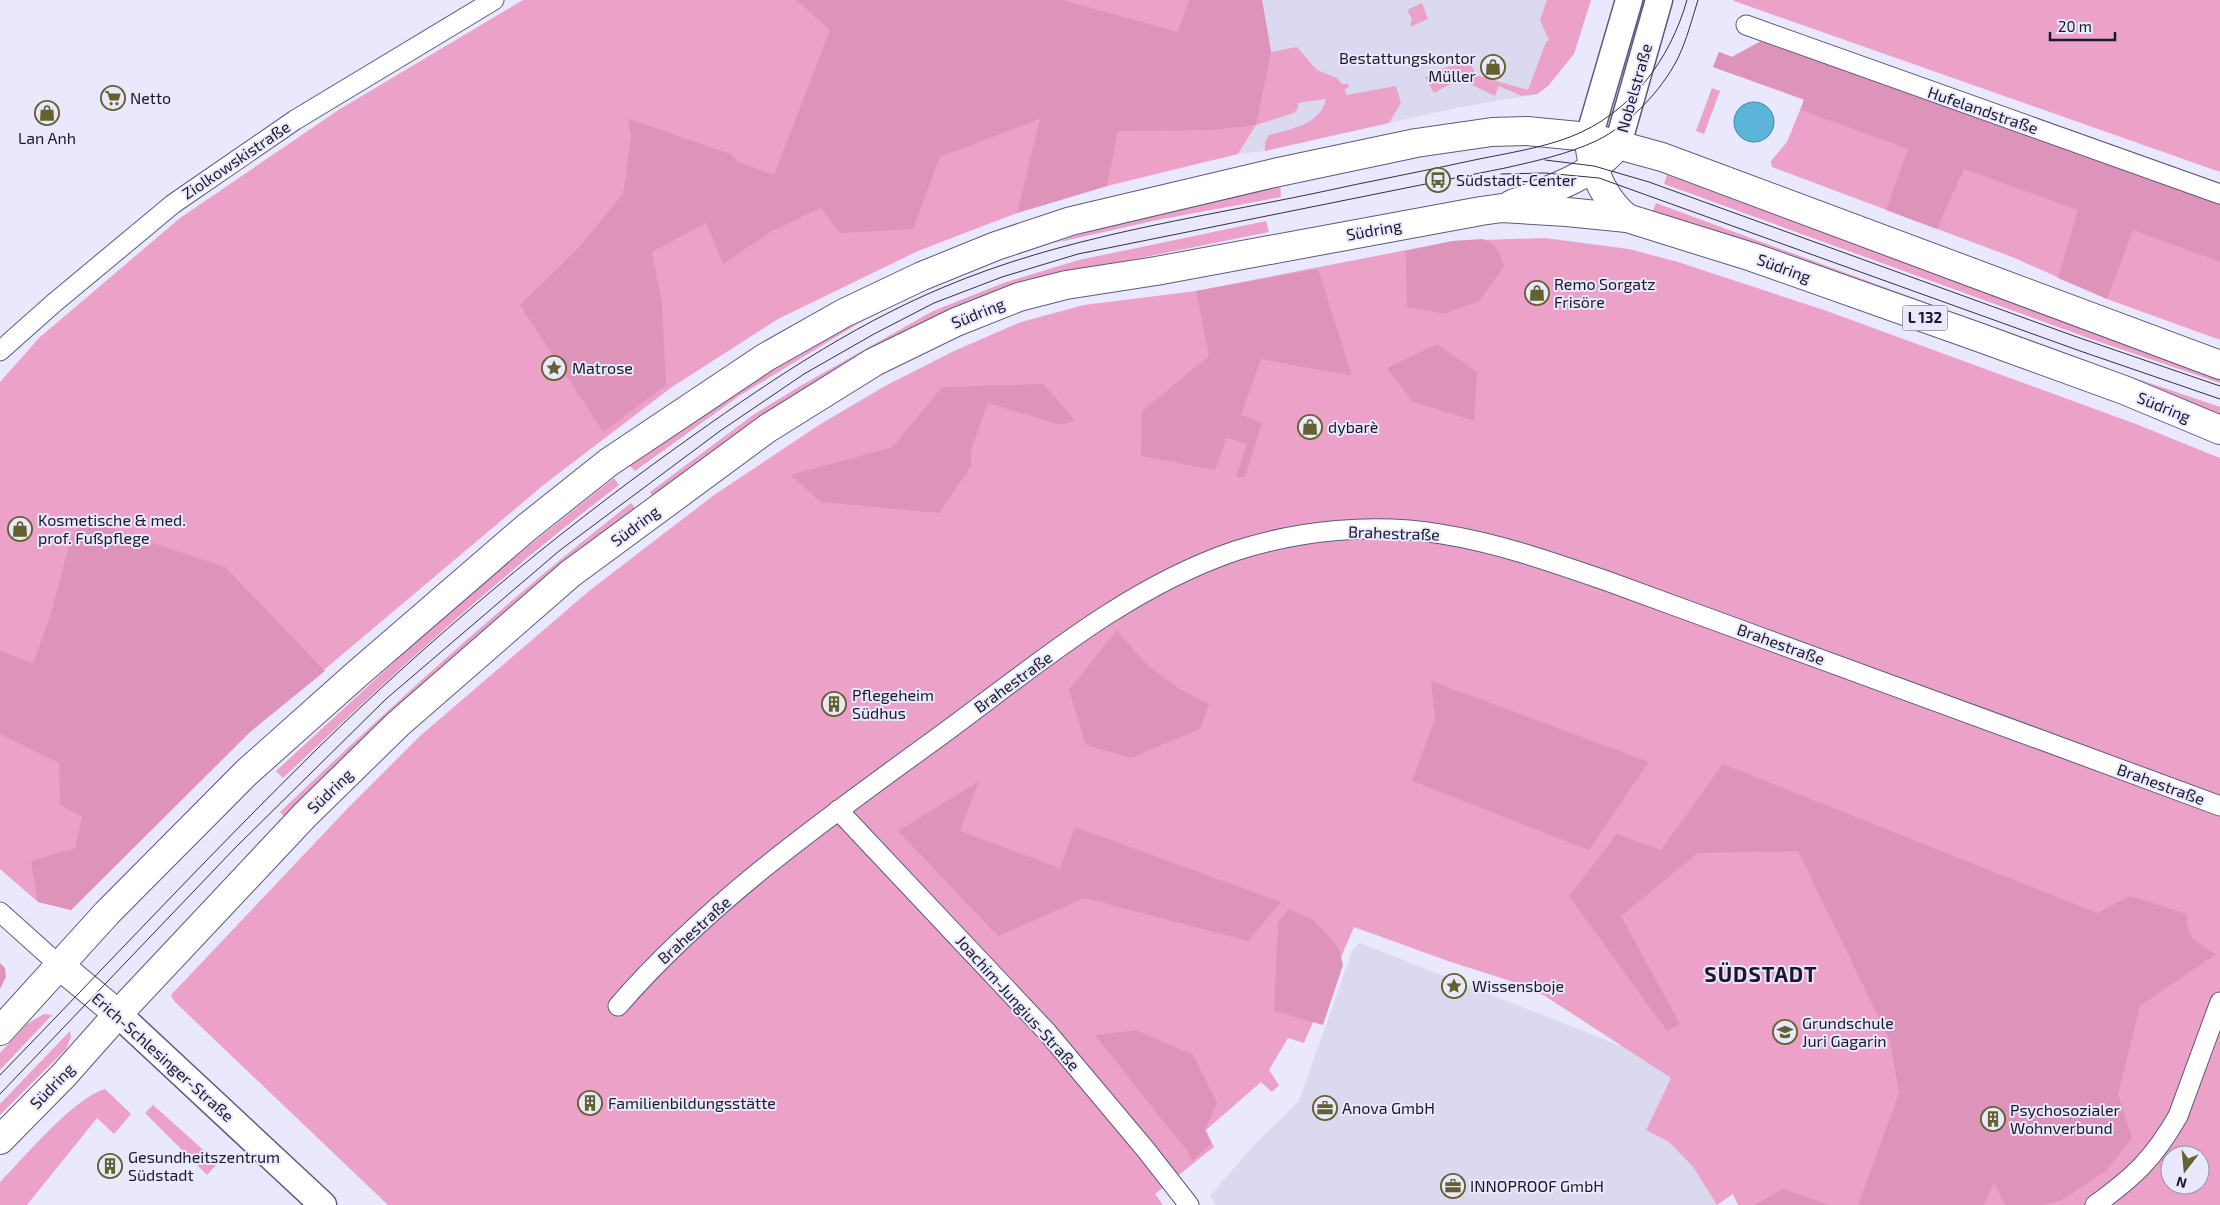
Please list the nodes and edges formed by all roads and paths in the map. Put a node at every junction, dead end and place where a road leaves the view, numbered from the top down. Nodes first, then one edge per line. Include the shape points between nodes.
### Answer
1 (494, 0) edge
2 (1629, 0) edge
3 (1660, 0) edge
4 (1746, 25) dead end
5 (1589, 137) junction
6 (1618, 144) junction
7 (1594, 166) junction
8 (2220, 194) edge
9 (1502, 208) junction
10 (1627, 218) junction
11 (0, 352) edge
12 (2220, 365) edge
13 (2220, 430) edge
14 (2220, 806) edge
15 (838, 810) junction
16 (0, 912) edge
17 (59, 965) junction
18 (2220, 1002) edge
19 (618, 1006) dead end
20 (118, 1014) junction
21 (0, 1031) edge
22 (0, 1140) edge
23 (323, 1205) edge
24 (1189, 1205) edge
25 (2096, 1205) edge

1 - 11 street, Ziolkowskistraße via 295,120 173,204
2 - 5 main road, Nobelstraße / L 132
3 - 6 main road, Nobelstraße
4 - 8 street, Hufelandstraße
5 - 6 main road
5 - 7 main road, Nobelstraße / L 132
5 - 17 main road via 1526,131 1492,132 1383,150 1173,196 1071,221 996,246 844,313 766,357 617,456 526,528 247,772 112,907
6 - 7 main road, Nobelstraße
6 - 12 main road via 1662,157
7 - 9 main road, Nobelstraße via 1554,188
7 - 10 main road, Nobelstraße / L 132 via 1608,199
9 - 10 main road, Südring / L 132
9 - 20 main road, Südring via 1066,285 1019,297 956,322 874,362 768,428 570,574 398,724 305,815
10 - 13 main road, Südring / L 132 via 1752,257 1963,332 2124,390
14 - 15 street, Brahestraße via 1557,564 1504,547 1436,532 1371,529 1313,533 1257,545 1186,570 1109,613
15 - 19 street, Brahestraße via 700,922
15 - 24 street, Joachim-Jungius-Straße via 1035,1018
16 - 17 street, Erich-Schlesinger-Straße
17 - 20 main road, Erich-Schlesinger-Straße
17 - 21 main road
18 - 25 street via 2178,1116 2168,1133 2130,1180
20 - 22 main road, Südring
20 - 23 main road, Erich-Schlesinger-Straße

